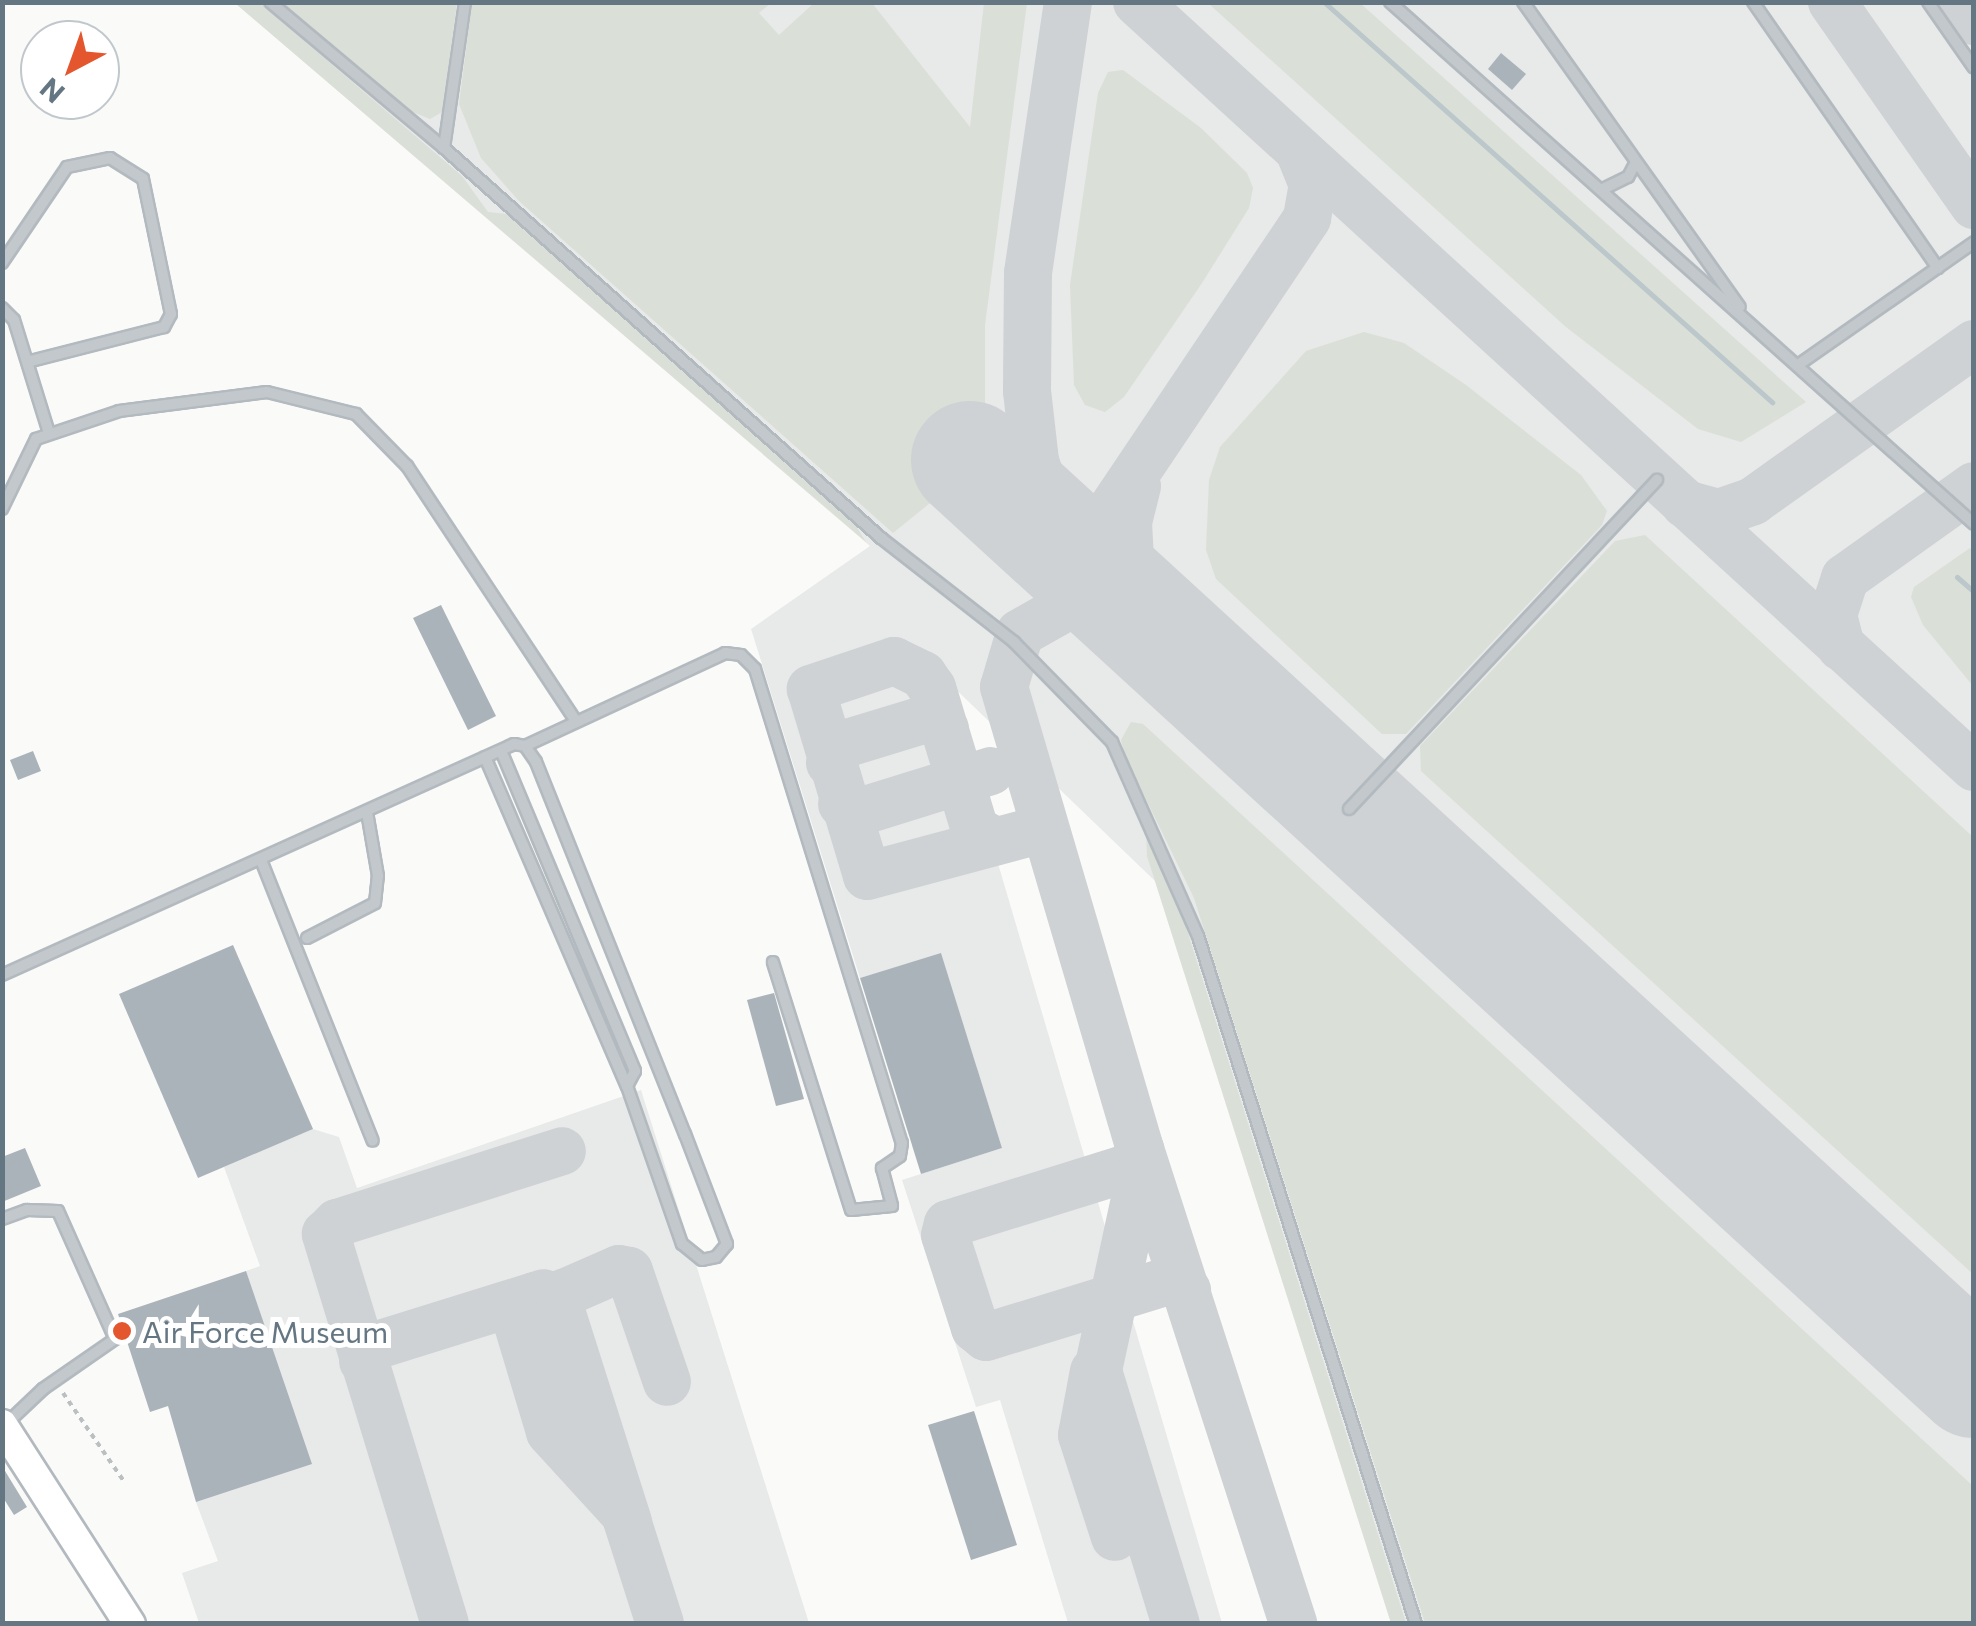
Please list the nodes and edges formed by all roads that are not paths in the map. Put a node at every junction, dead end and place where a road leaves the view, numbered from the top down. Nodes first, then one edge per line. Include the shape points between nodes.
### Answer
1 (270, 2) edge
2 (464, 2) edge
3 (1390, 2) edge
4 (1523, 2) edge
5 (1753, 2) edge
6 (1928, 2) edge
7 (1974, 68) edge
8 (444, 148) junction
9 (1636, 162) junction
10 (1602, 190) junction
11 (1974, 242) edge
12 (2, 262) edge
13 (1938, 268) junction
14 (2, 308) edge
15 (1752, 324) junction
16 (27, 362) junction
17 (1798, 365) junction
18 (49, 433) junction
19 (1656, 480) dead end
20 (2, 509) edge
21 (1974, 524) edge
22 (576, 721) junction
23 (525, 746) junction
24 (500, 750) junction
25 (485, 758) junction
26 (1349, 809) dead end
27 (367, 812) junction
28 (261, 860) junction
29 (307, 938) dead end
30 (773, 962) dead end
31 (2, 975) edge
32 (627, 1086) junction
33 (373, 1140) dead end
34 (2, 1219) edge
35 (3, 1426) edge
36 (130, 1624) edge
37 (1416, 1624) edge

1 - 8 lane
2 - 8 lane
3 - 10 lane
4 - 9 lane
5 - 13 lane
6 - 7 lane
8 - 37 lane via 881,538 1014,642 1112,742 1198,936
9 - 10 lane via 1618,185
9 - 15 lane
10 - 15 lane
11 - 13 lane
12 - 16 lane via 67,167 110,158 143,179 171,314 164,327
13 - 17 lane
14 - 16 lane via 14,320
15 - 17 lane
16 - 18 lane
17 - 21 lane
18 - 20 lane via 36,439
18 - 22 lane via 119,411 232,393 284,394 356,414 407,466
19 - 26 lane
22 - 23 lane
22 - 30 lane via 725,653 741,655 755,669 902,1143 900,1156 882,1168 892,1206 851,1210
23 - 24 lane
23 - 32 lane via 727,1244 716,1257 702,1260 682,1244
24 - 25 lane
24 - 32 lane via 636,1071
25 - 27 lane
25 - 32 lane
27 - 28 lane
27 - 29 lane via 379,890 375,903
28 - 31 lane
28 - 33 lane
34 - 35 lane via 58,1210 115,1338
35 - 36 street

